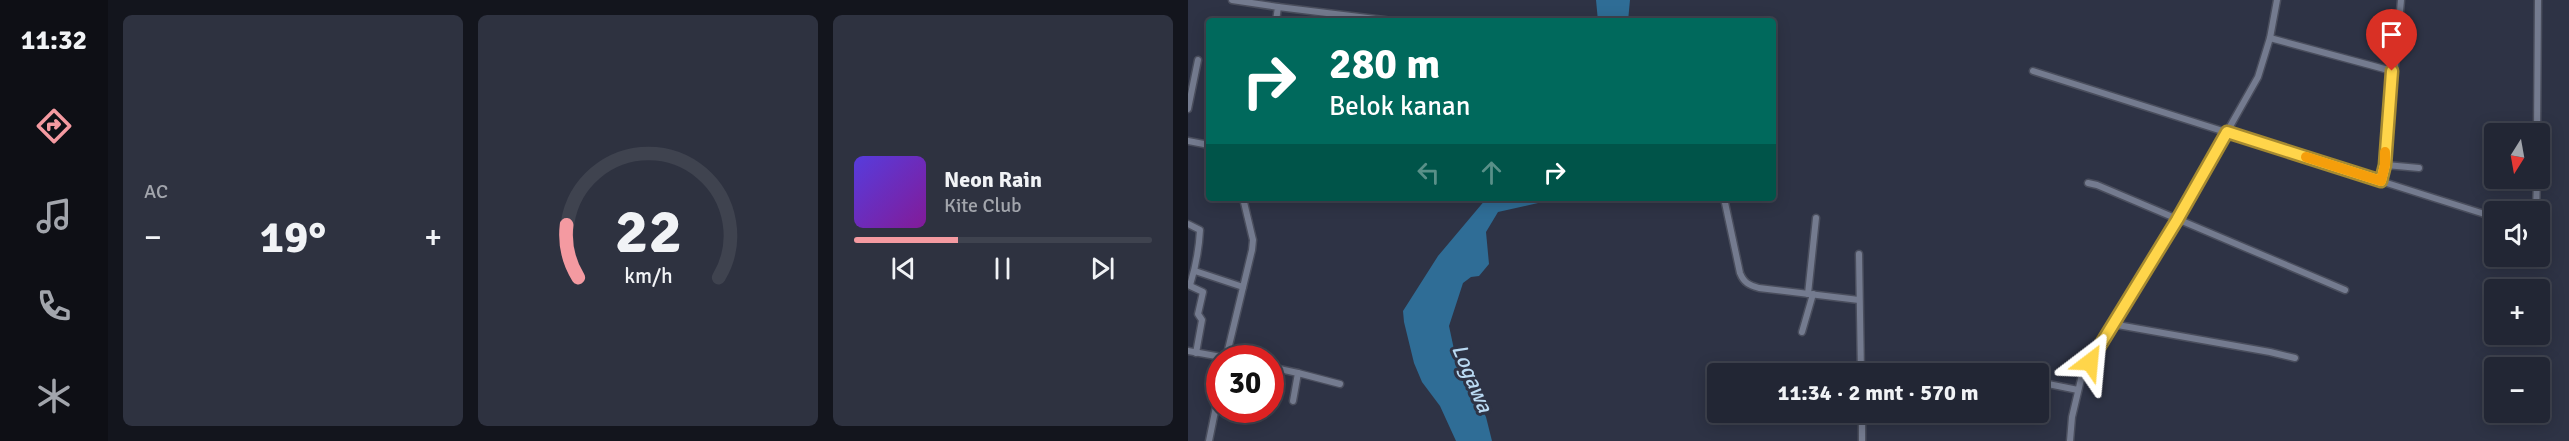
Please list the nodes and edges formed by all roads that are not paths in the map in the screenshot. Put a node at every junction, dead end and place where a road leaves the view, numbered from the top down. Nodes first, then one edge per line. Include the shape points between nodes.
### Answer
1 (1232, 0) edge
2 (2277, 0) edge
3 (2400, 0) edge
4 (2538, 0) edge
5 (1278, 7) junction
6 (1276, 18) edge
7 (1368, 18) edge
8 (2270, 38) junction
9 (1198, 60) dead end
10 (2033, 71) dead end
11 (2392, 71) junction
12 (1188, 110) edge
13 (2537, 123) edge
14 (2227, 132) junction
15 (1188, 141) edge
16 (1206, 144) edge
17 (2385, 165) junction
18 (2419, 168) dead end
19 (2381, 181) junction
20 (2088, 183) dead end
21 (1245, 201) edge
22 (1725, 201) edge
23 (2484, 214) edge
24 (1816, 218) dead end
25 (2177, 220) junction
26 (1188, 224) edge
27 (1859, 254) dead end
28 (1195, 271) junction
29 (1189, 285) edge
30 (1243, 287) junction
31 (2345, 290) dead end
32 (1810, 294) junction
33 (1859, 300) junction
34 (2112, 324) junction
35 (1802, 332) dead end
36 (1229, 345) edge
37 (1192, 352) edge
38 (2295, 358) dead end
39 (1861, 363) edge
40 (1284, 370) edge
41 (1298, 373) junction
42 (1340, 384) dead end
43 (2049, 384) edge
44 (2078, 390) junction
45 (1293, 401) dead end
46 (1213, 423) edge
47 (1862, 423) edge
48 (1209, 441) edge
49 (1862, 441) edge
50 (2070, 441) edge

1 - 5 street
2 - 8 street
3 - 11 street
4 - 13 street
5 - 6 street
5 - 7 street
8 - 11 street
8 - 14 street via 2258,77
9 - 12 street
10 - 14 street
11 - 17 street
14 - 19 street
14 - 25 street
15 - 16 street
17 - 18 street
17 - 19 street
19 - 23 street
20 - 25 street
21 - 30 street via 1253,240
22 - 32 street via 1743,280 1759,288
24 - 32 street
25 - 31 street
25 - 34 street
26 - 28 street via 1200,230
27 - 33 street
28 - 29 street
28 - 30 street
29 - 37 street via 1203,292 1198,314 1202,320
30 - 36 street
32 - 33 street
32 - 35 street
33 - 39 street
34 - 38 street
34 - 44 street via 2082,375
40 - 41 street
41 - 42 street
41 - 45 street
43 - 44 street
44 - 50 street
46 - 48 street
47 - 49 street

